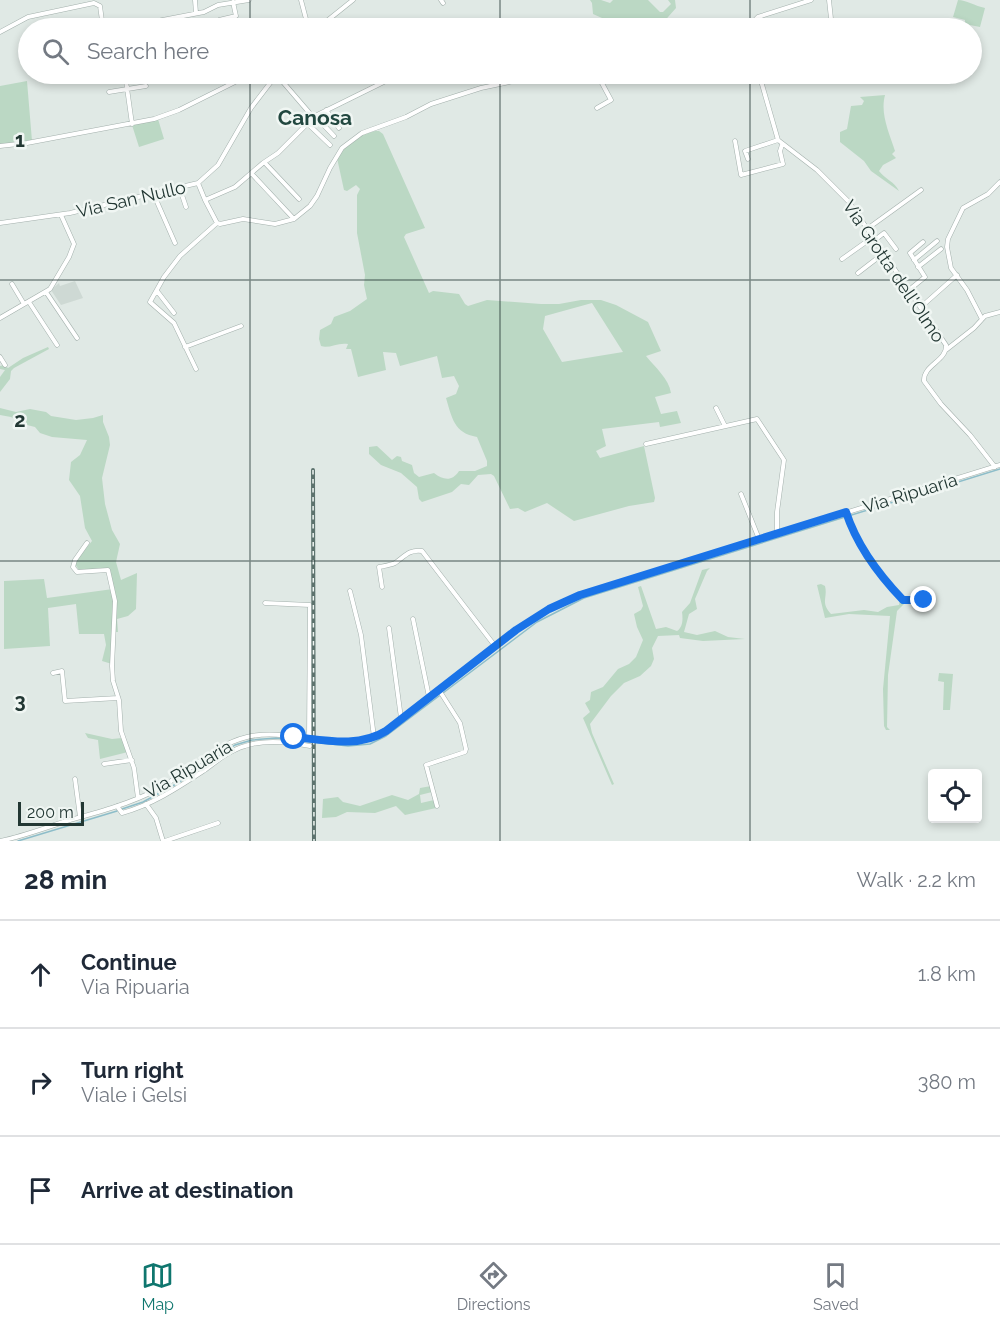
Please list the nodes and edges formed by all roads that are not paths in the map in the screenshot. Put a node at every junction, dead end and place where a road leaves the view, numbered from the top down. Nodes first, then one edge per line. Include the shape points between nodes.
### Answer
1 (80, 0) edge
2 (195, 0) edge
3 (249, 0) edge
4 (301, 0) edge
5 (353, 0) edge
6 (810, 0) edge
7 (829, 0) edge
8 (229, 2) edge
9 (78, 6) junction
10 (196, 13) junction
11 (26, 18) edge
12 (101, 18) edge
13 (171, 18) edge
14 (228, 18) edge
15 (306, 18) edge
16 (330, 18) edge
17 (757, 18) edge
18 (832, 18) edge
19 (18, 22) edge
20 (0, 32) edge
21 (126, 84) edge
22 (230, 84) edge
23 (269, 84) edge
24 (285, 84) edge
25 (380, 84) edge
26 (500, 84) edge
27 (602, 84) edge
28 (762, 84) edge
29 (146, 86) dead end
30 (127, 89) junction
31 (109, 92) dead end
32 (597, 108) dead end
33 (326, 110) junction
34 (315, 116) junction
35 (132, 124) junction
36 (308, 124) junction
37 (339, 128) dead end
38 (334, 136) dead end
39 (778, 140) junction
40 (735, 141) dead end
41 (330, 145) dead end
42 (782, 145) junction
43 (0, 146) edge
44 (748, 159) dead end
45 (265, 163) junction
46 (251, 173) junction
47 (1000, 182) edge
48 (198, 183) junction
49 (180, 189) junction
50 (921, 190) dead end
51 (154, 195) junction
52 (299, 199) dead end
53 (205, 200) junction
54 (186, 207) dead end
55 (60, 215) junction
56 (294, 219) junction
57 (217, 222) junction
58 (0, 223) edge
59 (867, 229) junction
60 (874, 238) junction
61 (937, 241) dead end
62 (923, 242) dead end
63 (175, 243) dead end
64 (896, 249) dead end
65 (941, 249) dead end
66 (884, 253) junction
67 (842, 259) dead end
68 (914, 260) junction
69 (918, 267) junction
70 (858, 273) dead end
71 (957, 275) junction
72 (12, 284) dead end
73 (909, 290) junction
74 (157, 291) junction
75 (46, 292) junction
76 (29, 302) junction
77 (24, 304) junction
78 (921, 307) junction
79 (1000, 312) edge
80 (174, 313) dead end
81 (0, 318) edge
82 (982, 319) junction
83 (241, 326) dead end
84 (77, 338) dead end
85 (57, 345) dead end
86 (186, 346) junction
87 (946, 350) junction
88 (0, 357) edge
89 (5, 365) dead end
90 (196, 369) dead end
91 (716, 408) dead end
92 (725, 426) junction
93 (646, 444) dead end
94 (998, 466) edge
95 (741, 494) dead end
96 (846, 512) junction
97 (777, 533) junction
98 (759, 539) junction
99 (87, 543) dead end
100 (382, 587) dead end
101 (350, 591) dead end
102 (926, 601) dead end
103 (265, 603) dead end
104 (412, 619) dead end
105 (389, 628) dead end
106 (495, 646) junction
107 (53, 673) dead end
108 (439, 690) junction
109 (429, 697) junction
110 (118, 698) junction
111 (401, 718) junction
112 (374, 737) junction
113 (309, 738) junction
114 (310, 746) dead end
115 (132, 760) junction
116 (104, 765) dead end
117 (75, 779) dead end
118 (138, 798) junction
119 (146, 804) junction
120 (436, 806) dead end
121 (118, 809) junction
122 (80, 817) junction
123 (218, 823) dead end
124 (0, 841) edge
125 (164, 841) edge

1 - 9 street
2 - 10 street
3 - 8 street
4 - 15 street
5 - 16 street
6 - 17 street
7 - 18 street
8 - 10 street
8 - 14 street via 236,16
9 - 11 street
9 - 12 street via 99,4
10 - 13 street
19 - 20 street
21 - 30 street
22 - 35 street via 171,113
23 - 48 street, Via San Nullo via 218,165
24 - 34 street via 311,117
25 - 33 street
26 - 56 street via 431,104 362,134 342,148 317,196
27 - 32 street via 611,100
28 - 39 street, Via Grotta dell'Olmo
29 - 30 street
30 - 31 street
30 - 35 street
33 - 34 street
33 - 37 street
34 - 36 street
34 - 38 street
35 - 43 street
36 - 41 street
36 - 45 street
39 - 42 street, Via Grotta dell'Olmo
39 - 44 street via 745,151
40 - 42 street via 741,175 783,164
42 - 59 street, Via Grotta dell'Olmo via 817,170 849,202
45 - 46 street
45 - 52 street
46 - 53 street via 235,187
46 - 56 street
47 - 71 street via 960,212 947,247 949,263
48 - 49 street, Via San Nullo
48 - 53 street
49 - 51 street, Via San Nullo
49 - 54 street
50 - 59 street
51 - 55 street, Via San Nullo
51 - 63 street
53 - 57 street
55 - 58 street, Via San Nullo
55 - 75 street via 74,244 55,283
56 - 57 street via 275,224 243,219
57 - 74 street via 180,256
59 - 60 street, Via Grotta dell'Olmo
60 - 64 street via 884,233
60 - 66 street, Via Grotta dell'Olmo
60 - 67 street
61 - 68 street
62 - 68 street via 910,253
65 - 69 street
66 - 70 street
66 - 73 street, Via Grotta dell'Olmo
68 - 69 street
69 - 73 street via 925,278
71 - 78 street
71 - 82 street
72 - 77 street
73 - 78 street, Via Grotta dell'Olmo
74 - 80 street
74 - 86 street via 150,302 171,320
75 - 76 street
75 - 84 street
76 - 77 street
76 - 85 street
77 - 81 street
78 - 87 street, Via Grotta dell'Olmo
79 - 82 street
82 - 87 street
83 - 86 street
86 - 90 street
87 - 94 street, Via Grotta dell'Olmo via 925,372 924,381
88 - 89 street
91 - 92 street
92 - 93 street
92 - 97 street via 758,419 784,457
94 - 96 street, Via Ripuaria
95 - 98 street
96 - 97 street, Via Ripuaria
96 - 102 street via 870,561 897,594 903,600
97 - 98 street, Via Ripuaria
98 - 106 street, Via Ripuaria via 580,595 532,620
99 - 110 street via 73,567 77,572 108,570 115,601 112,666
100 - 106 street via 379,567 396,562 413,550 422,551
101 - 112 street via 361,635
103 - 113 street via 310,605
104 - 109 street
105 - 111 street
106 - 108 street, Via Ripuaria
107 - 110 street via 62,671 66,701
108 - 109 street, Via Ripuaria
108 - 120 street via 459,723 466,749 426,765
109 - 111 street, Via Ripuaria
110 - 115 street via 121,731
111 - 112 street, Via Ripuaria
112 - 113 street, Via Ripuaria via 356,741
113 - 118 street, Via Ripuaria via 266,734 235,741 176,780
114 - 119 street via 272,742 243,746
115 - 116 street
115 - 118 street
117 - 122 street
118 - 121 street, Via Ripuaria
119 - 121 street via 123,813
119 - 125 street
121 - 122 street, Via Ripuaria
122 - 124 street, Via Ripuaria
123 - 125 street

